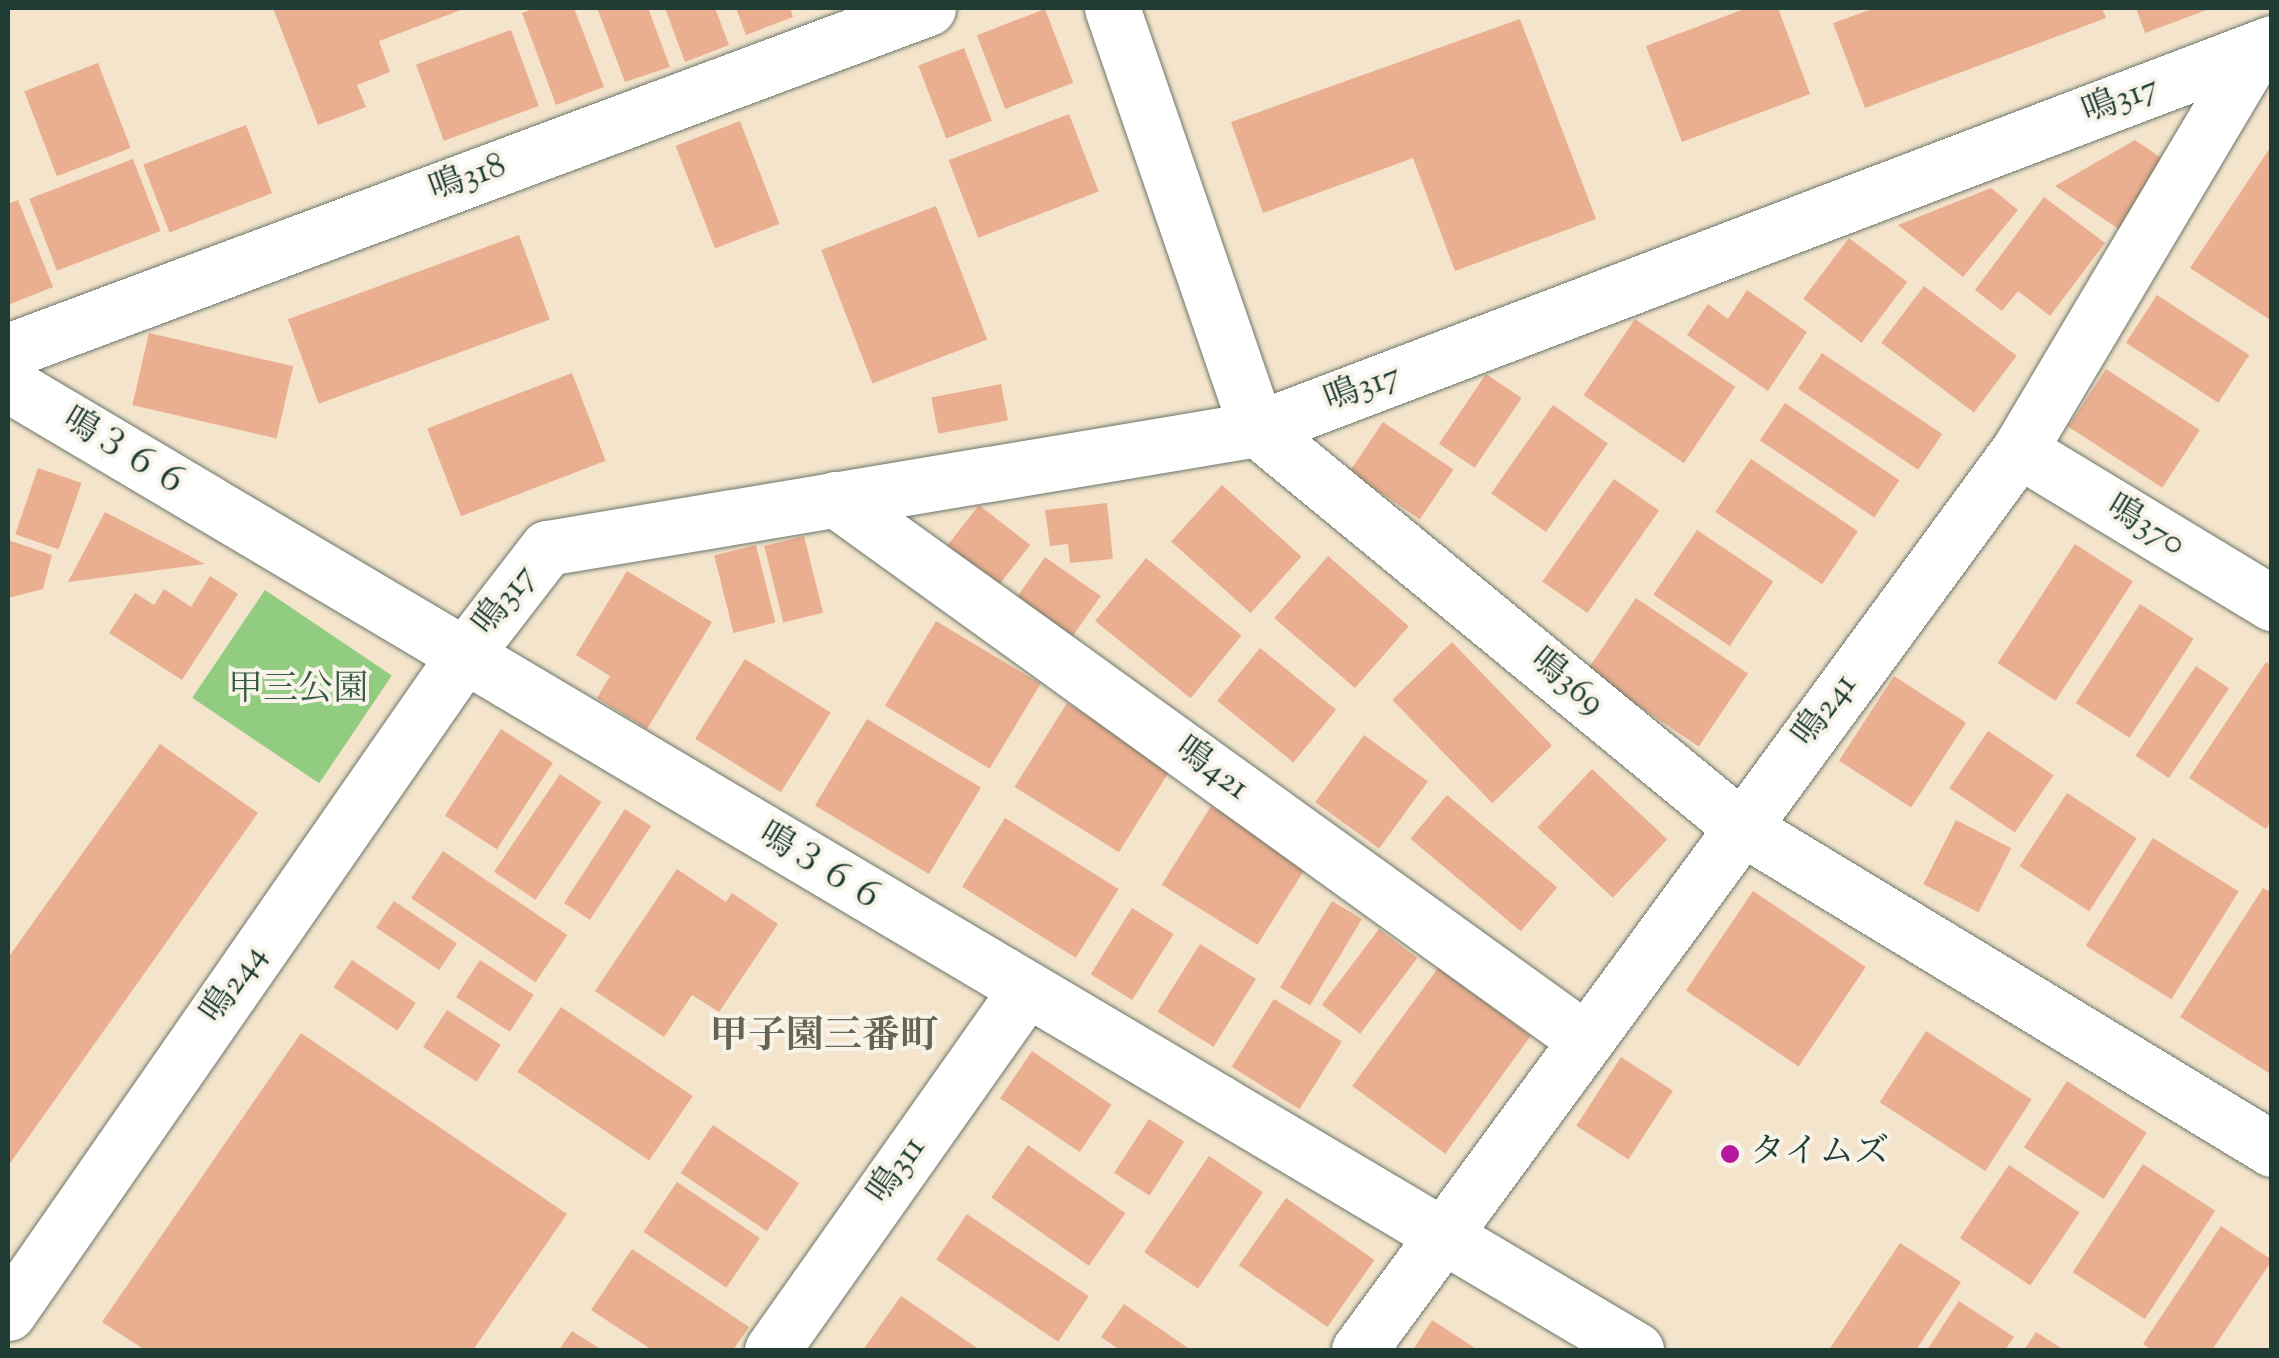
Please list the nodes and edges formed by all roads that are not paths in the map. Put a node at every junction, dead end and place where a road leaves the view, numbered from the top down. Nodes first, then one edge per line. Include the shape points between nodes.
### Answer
1 (928, 8) edge
2 (1112, 8) edge
3 (2267, 50) edge
4 (8, 351) edge
5 (8, 384) edge
6 (1257, 428) junction
7 (2019, 450) junction
8 (835, 500) junction
9 (2272, 603) edge
10 (463, 657) junction
11 (1740, 826) junction
12 (1025, 990) junction
13 (1586, 1040) junction
14 (2272, 1149) edge
15 (1438, 1236) junction
16 (8, 1313) edge
17 (772, 1350) edge
18 (1360, 1350) edge
19 (1636, 1350) edge

1 - 4 street, 鳴318
2 - 6 street
3 - 6 street, 鳴317
3 - 7 street, 鳴241
5 - 10 street, 鳴３６６
6 - 8 street, 鳴317
6 - 11 street, 鳴369
7 - 9 street, 鳴370
7 - 11 street, 鳴241
8 - 10 street, 鳴317 via 547,548
8 - 13 street, 鳴421
10 - 12 street, 鳴３６６
10 - 16 street, 鳴244
11 - 13 street, 鳴241
11 - 14 street, 鳴369
12 - 15 street, 鳴３６６
12 - 17 street, 鳴311
13 - 15 street, 鳴241
15 - 18 street, 鳴241
15 - 19 street, 鳴３６６

